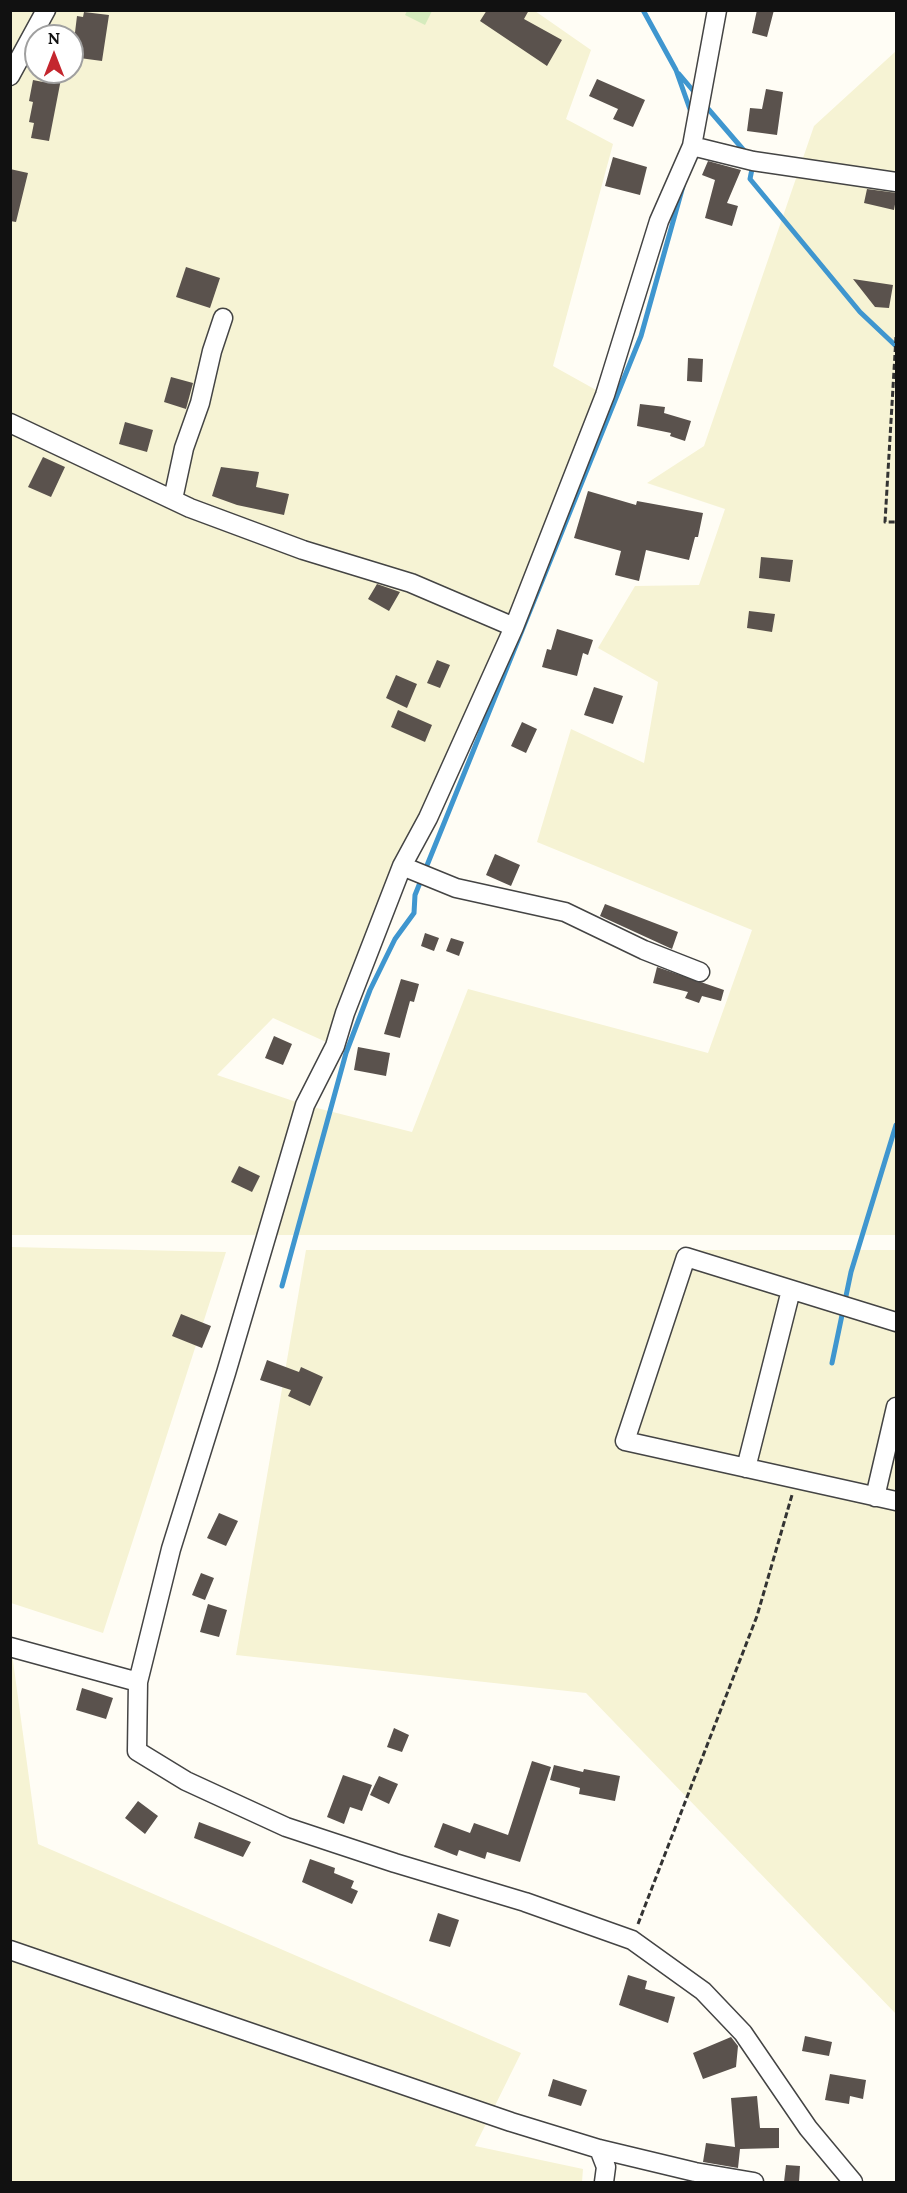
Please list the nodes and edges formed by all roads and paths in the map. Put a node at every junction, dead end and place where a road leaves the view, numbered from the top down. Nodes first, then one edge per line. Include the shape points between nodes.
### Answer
1 (46, 10) edge
2 (712, 14) edge
3 (10, 75) edge
4 (692, 146) junction
5 (897, 182) edge
6 (223, 318) dead end
7 (897, 337) edge
8 (10, 423) edge
9 (172, 499) junction
10 (897, 522) edge
11 (514, 627) junction
12 (402, 866) junction
13 (700, 972) dead end
14 (791, 1290) junction
15 (897, 1322) edge
16 (897, 1407) edge
17 (746, 1468) junction
18 (797, 1479) junction
19 (875, 1497) junction
20 (897, 1501) edge
21 (10, 1647) edge
22 (138, 1682) junction
23 (632, 1940) junction
24 (10, 1950) edge
25 (599, 2149) junction
26 (604, 2182) edge
27 (754, 2182) edge
28 (853, 2182) edge

1 - 3 street
2 - 4 street
4 - 5 street via 753,161
4 - 11 street via 659,221 604,395
6 - 9 street
7 - 10 path via 885,522
8 - 9 street
9 - 11 street via 256,534 445,596
11 - 12 street via 428,818
12 - 13 street via 456,888 565,912
12 - 22 street via 335,1046 305,1105 171,1549
14 - 15 street
14 - 17 street
14 - 17 street via 686,1257 625,1441
16 - 19 street
17 - 18 street
18 - 19 street
18 - 23 path via 757,1616
19 - 20 street
21 - 22 street
22 - 23 street via 137,1751 186,1781 286,1827
23 - 28 street via 704,1991 743,2033 808,2128
24 - 25 street
25 - 26 street via 606,2167
25 - 27 street

